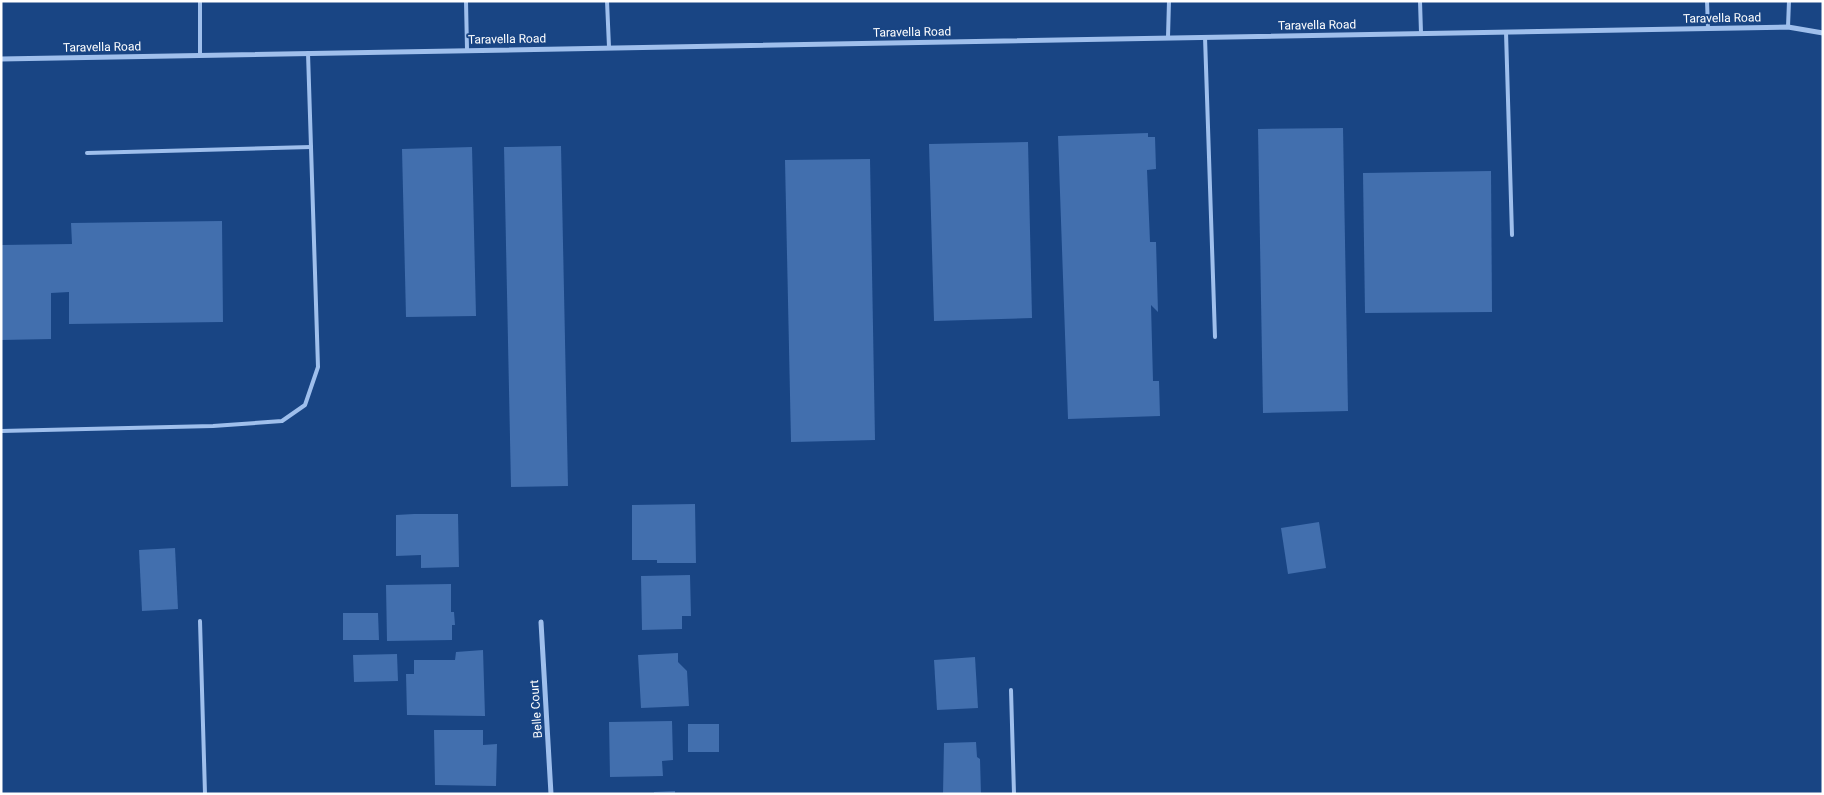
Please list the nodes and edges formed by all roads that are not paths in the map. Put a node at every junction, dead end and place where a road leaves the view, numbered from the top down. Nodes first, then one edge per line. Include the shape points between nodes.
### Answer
1 (200, 1) edge
2 (466, 1) edge
3 (607, 1) edge
4 (1169, 1) edge
5 (1420, 1) edge
6 (1707, 1) edge
7 (1789, 1) edge
8 (1788, 26) junction
9 (1708, 28) junction
10 (1506, 32) junction
11 (1421, 33) junction
12 (1823, 33) edge
13 (1168, 37) junction
14 (1204, 37) junction
15 (609, 47) junction
16 (467, 49) junction
17 (308, 53) junction
18 (200, 54) junction
19 (1, 59) edge
20 (311, 147) junction
21 (87, 153) dead end
22 (1512, 235) dead end
23 (1215, 337) dead end
24 (1, 431) edge
25 (200, 620) dead end
26 (541, 622) dead end
27 (1011, 690) dead end
28 (205, 794) edge
29 (552, 794) edge
30 (1014, 794) edge

1 - 18 lane
2 - 16 lane
3 - 15 lane
4 - 13 lane
5 - 11 lane
6 - 9 lane
7 - 8 lane
8 - 9 street, Taravella Road
8 - 12 street, Taravella Road
9 - 10 street, Taravella Road
10 - 11 street, Taravella Road
10 - 22 lane
11 - 14 street, Taravella Road
13 - 14 street, Taravella Road
13 - 15 street, Taravella Road
14 - 23 lane
15 - 16 street, Taravella Road
16 - 17 street, Taravella Road
17 - 18 street, Taravella Road
17 - 20 lane
18 - 19 street, Taravella Road
20 - 21 lane
20 - 24 lane via 318,367 305,405 282,421 213,426
25 - 28 lane
26 - 29 street, Belle Court
27 - 30 lane

